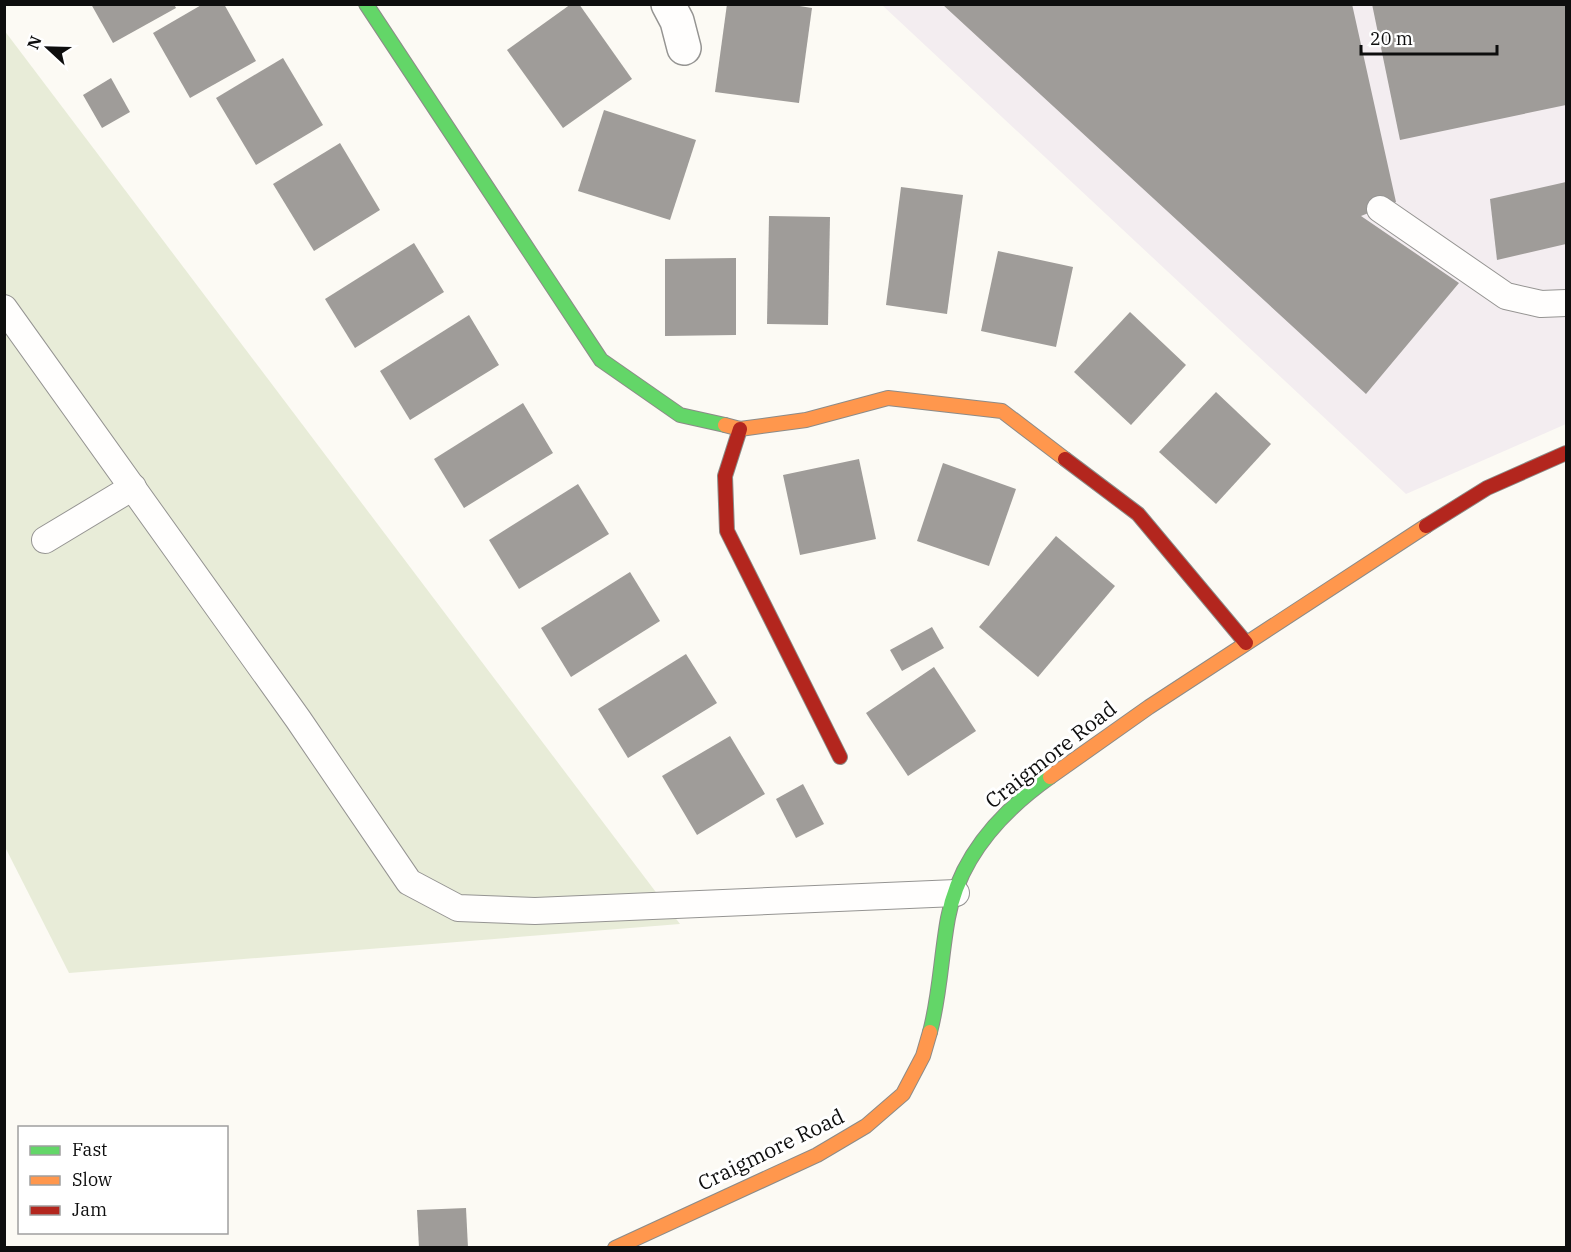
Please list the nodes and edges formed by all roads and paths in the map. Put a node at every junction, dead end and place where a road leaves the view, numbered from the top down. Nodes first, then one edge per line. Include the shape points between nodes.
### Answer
1 (366, 4) edge
2 (668, 4) edge
3 (684, 48) dead end
4 (1380, 209) dead end
5 (1566, 303) edge
6 (4, 308) edge
7 (740, 429) junction
8 (1566, 453) edge
9 (133, 487) junction
10 (45, 540) dead end
11 (1246, 642) junction
12 (840, 757) dead end
13 (956, 893) junction
14 (615, 1248) edge

1 - 7 street via 601,360 680,415
2 - 3 street
4 - 5 lane via 1506,296 1541,304
6 - 9 lane
7 - 11 street via 806,420 888,398 1002,411 1138,514
7 - 12 street via 724,476 727,531
8 - 11 street, Craigmore Road via 1487,488
9 - 10 lane
9 - 13 lane via 409,882 458,908 535,911
11 - 13 street, Craigmore Road via 1037,786 992,826 963,870
13 - 14 street, Craigmore Road via 948,916 935,1012 923,1056 903,1094 866,1126 817,1155

